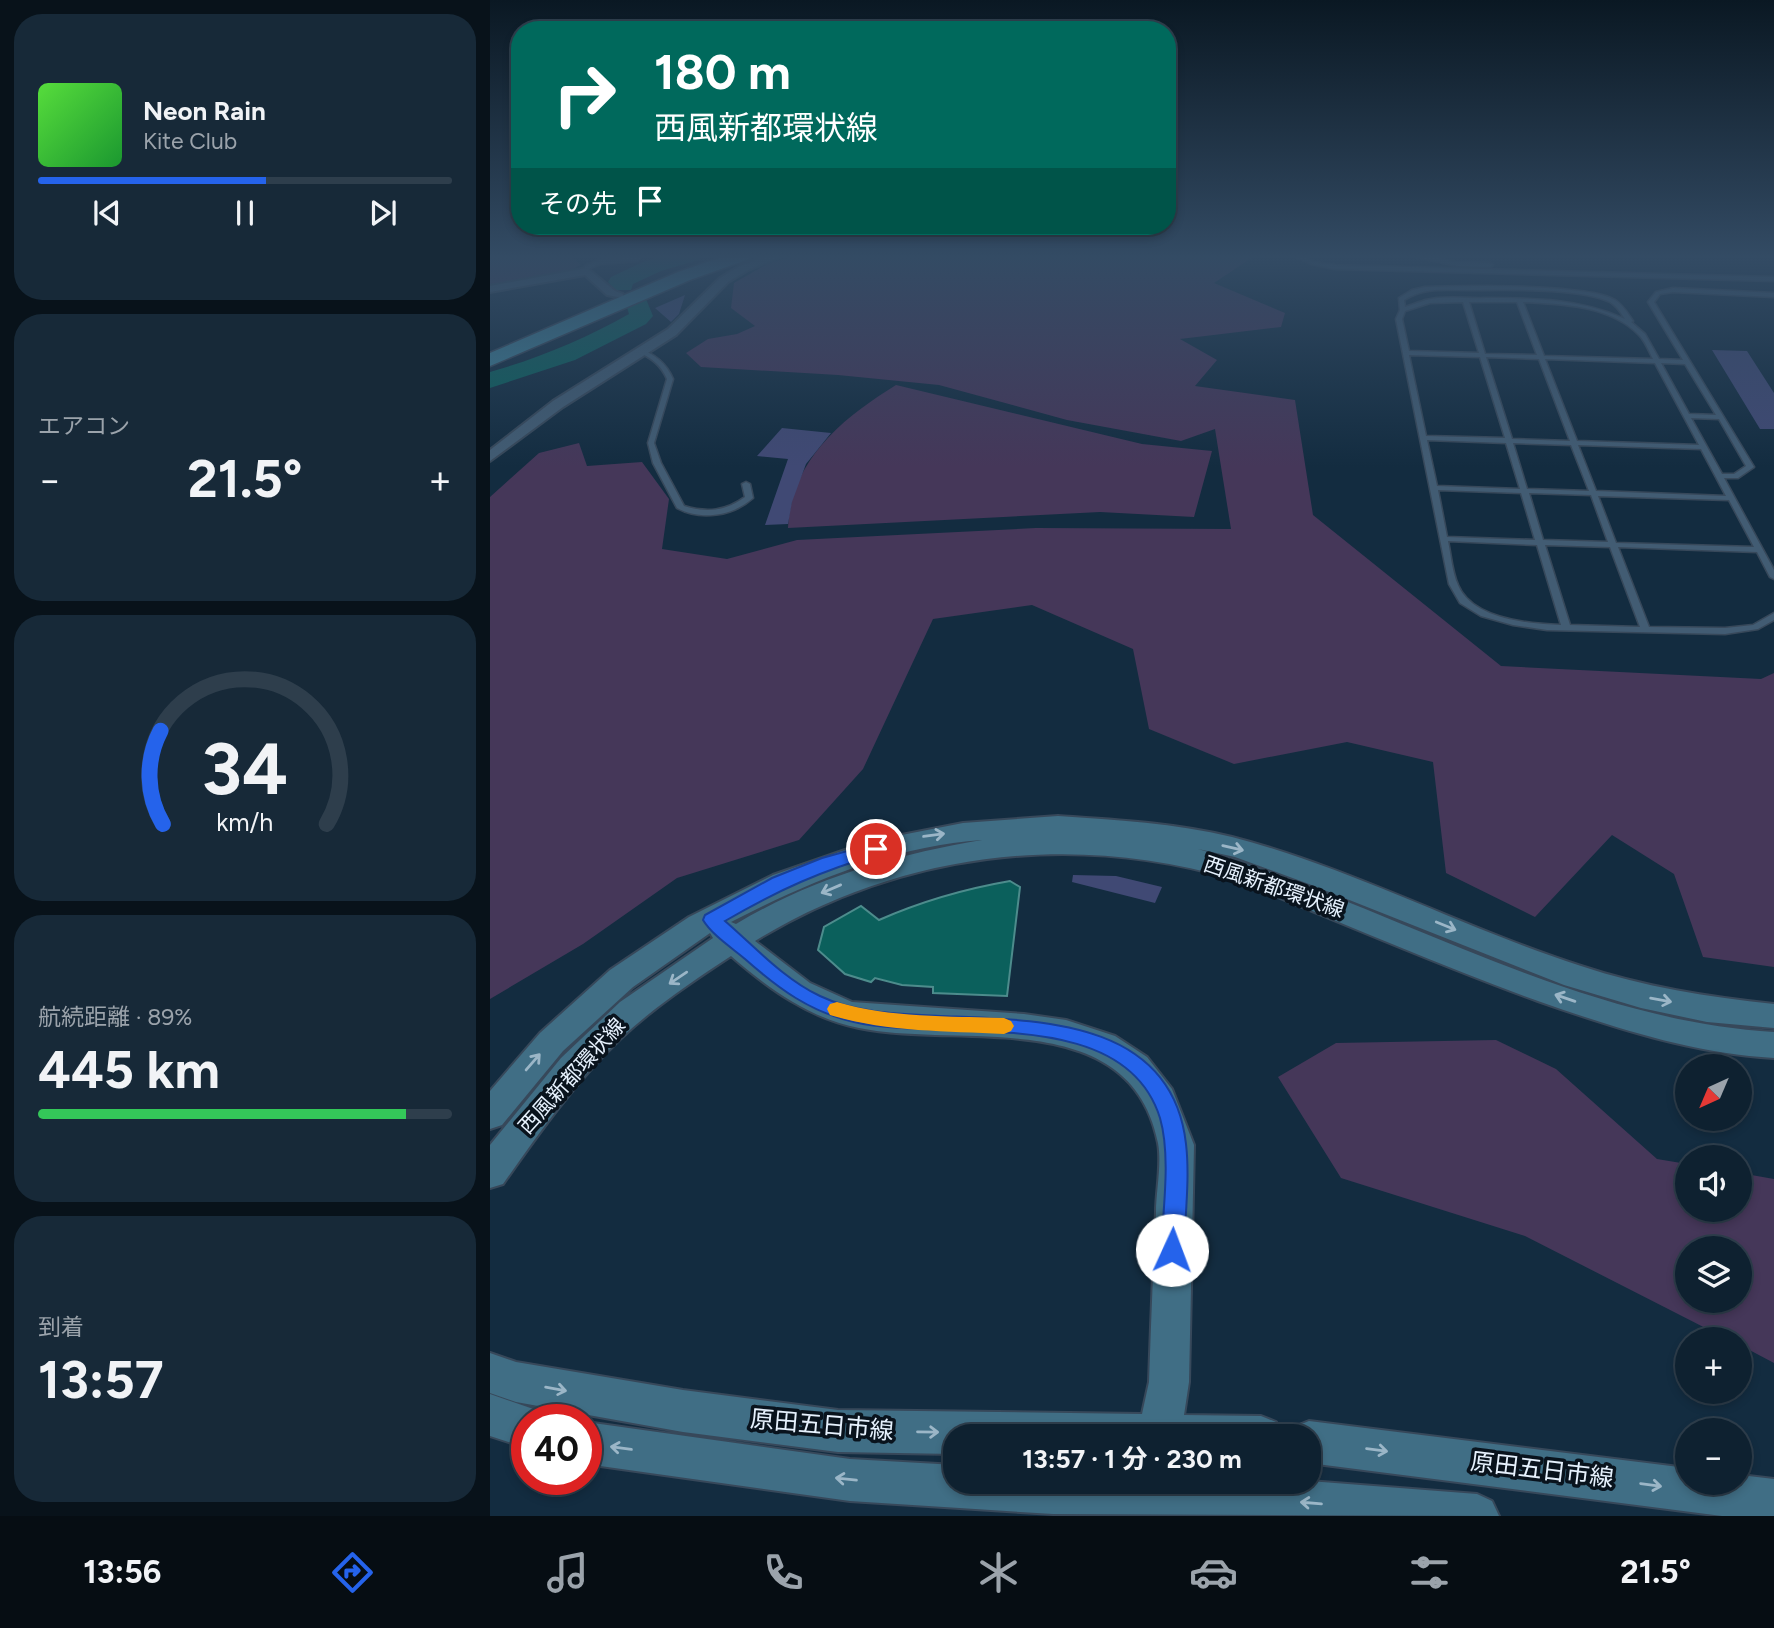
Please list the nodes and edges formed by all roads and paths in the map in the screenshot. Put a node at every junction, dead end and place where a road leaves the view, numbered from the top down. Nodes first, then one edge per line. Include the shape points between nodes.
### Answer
1 (550, 326) edge
2 (569, 326) edge
3 (678, 326) edge
4 (1401, 326) edge
5 (1474, 326) edge
6 (1529, 326) edge
7 (1635, 326) edge
8 (1665, 326) edge
9 (639, 351) junction
10 (490, 352) edge
11 (1407, 354) junction
12 (1483, 356) junction
13 (1542, 357) junction
14 (490, 360) edge
15 (1657, 361) junction
16 (1687, 362) junction
17 (1686, 416) junction
18 (1721, 417) junction
19 (1426, 438) junction
20 (1509, 441) junction
21 (1576, 443) junction
22 (1703, 447) junction
23 (490, 457) edge
24 (1718, 476) junction
25 (746, 484) dead end
26 (1435, 488) junction
27 (1524, 491) junction
28 (1595, 494) junction
29 (1730, 498) junction
30 (1444, 539) junction
31 (1540, 542) junction
32 (1614, 545) junction
33 (1759, 550) junction
34 (1774, 577) edge
35 (1774, 616) edge
36 (1566, 627) junction
37 (1646, 630) junction
38 (723, 930) junction
39 (1774, 1016) edge
40 (1774, 1045) edge
41 (490, 1115) edge
42 (490, 1174) edge
43 (490, 1373) edge
44 (490, 1415) edge
45 (511, 1422) edge
46 (1161, 1424) edge
47 (943, 1433) edge
48 (1321, 1444) edge
49 (602, 1445) edge
50 (1159, 1498) edge
51 (1774, 1501) edge
52 (1477, 1516) edge

1 - 10 main road
2 - 14 main road
3 - 9 street
4 - 11 lane
5 - 12 lane
6 - 13 lane
7 - 15 lane
8 - 16 lane
9 - 23 street via 558,404
9 - 25 lane via 652,355 670,379 651,443 681,508 698,514 737,508 749,498
11 - 12 lane
11 - 19 lane
12 - 13 lane
12 - 20 lane
13 - 15 lane
13 - 21 lane
15 - 16 lane
15 - 17 lane
16 - 18 lane
17 - 18 lane
17 - 22 lane
18 - 24 lane via 1750,467 1735,476
19 - 20 lane
19 - 26 lane
20 - 21 lane
20 - 27 lane
21 - 22 lane
21 - 28 lane
22 - 24 lane
24 - 29 lane
26 - 27 lane
26 - 30 lane
27 - 28 lane
27 - 31 lane
28 - 29 lane
28 - 32 lane
29 - 33 lane
30 - 31 lane
30 - 36 lane via 1453,584 1464,601 1484,614 1513,622
31 - 32 lane
31 - 36 lane
32 - 33 lane
32 - 37 lane
33 - 34 lane
35 - 37 lane via 1755,627 1724,631
36 - 37 lane
38 -> 39 street, 西風新都環状線 via 779,883 828,862 924,836 1062,825 1126,828 1252,853 1524,958 1645,997
40 -> 38 street, 西風新都環状線 via 1640,1024 1507,979 1238,870 1113,846 1016,846 907,864
41 -> 38 street, 西風新都環状線 via 564,1027 646,959
38 -> 42 street, 西風新都環状線 via 593,1047 537,1108
38 - 46 street via 814,1002 845,1012 923,1023 1033,1027 1077,1035 1112,1049 1138,1067 1159,1092 1176,1145 1168,1382
43 -> 47 street, 原田五日市線 via 516,1382 683,1411 838,1431
44 - 45 street
48 -> 51 street, 原田五日市線
50 -> 49 street via 850,1480
52 -> 50 street via 1263,1499

